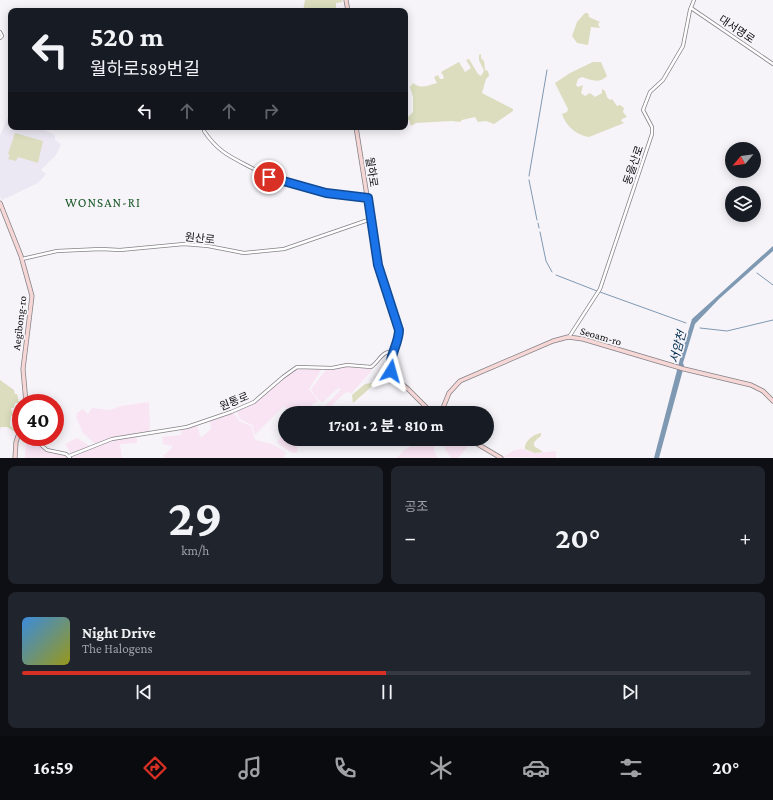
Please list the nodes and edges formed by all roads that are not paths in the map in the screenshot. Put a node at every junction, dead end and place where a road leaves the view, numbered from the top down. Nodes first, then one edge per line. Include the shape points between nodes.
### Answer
1 (694, 0) edge
2 (691, 8) junction
3 (0, 32) edge
4 (1, 37) edge
5 (773, 64) edge
6 (357, 130) edge
7 (204, 131) dead end
8 (368, 198) junction
9 (0, 203) edge
10 (371, 219) junction
11 (22, 259) junction
12 (568, 337) junction
13 (393, 352) junction
14 (26, 394) edge
15 (773, 401) edge
16 (425, 406) edge
17 (444, 406) edge
18 (16, 446) edge
19 (43, 446) edge
20 (481, 446) edge
21 (69, 457) edge
22 (15, 458) edge
23 (501, 458) edge

1 - 2 street, 동을산로
2 - 5 street, 대서명로
2 - 12 street, 동을산로 via 683,46 662,80 650,92 643,110 652,127 652,136 600,289
3 - 4 street
6 - 8 street, 월하로
7 - 8 street via 228,156 269,177 320,192
8 - 10 street, 월하로
9 - 11 street, Aegibong-ro
10 - 11 street, 원산로 via 271,252 244,253 184,244 120,250 57,251
10 - 13 street, 월하로 via 378,265 399,330
11 - 14 street, Aegibong-ro via 33,300 24,360
12 - 15 street, Seoam-ro via 583,339 684,370 751,385 763,391
12 - 17 street, Seoam-ro via 543,345 460,381 449,393
13 - 16 street, 월하로 via 390,364 393,375
13 - 21 street, 원통로 via 388,351 370,367 297,367 254,402 231,412 187,427 112,439
18 - 22 street
19 - 21 street via 49,451
20 - 23 street

